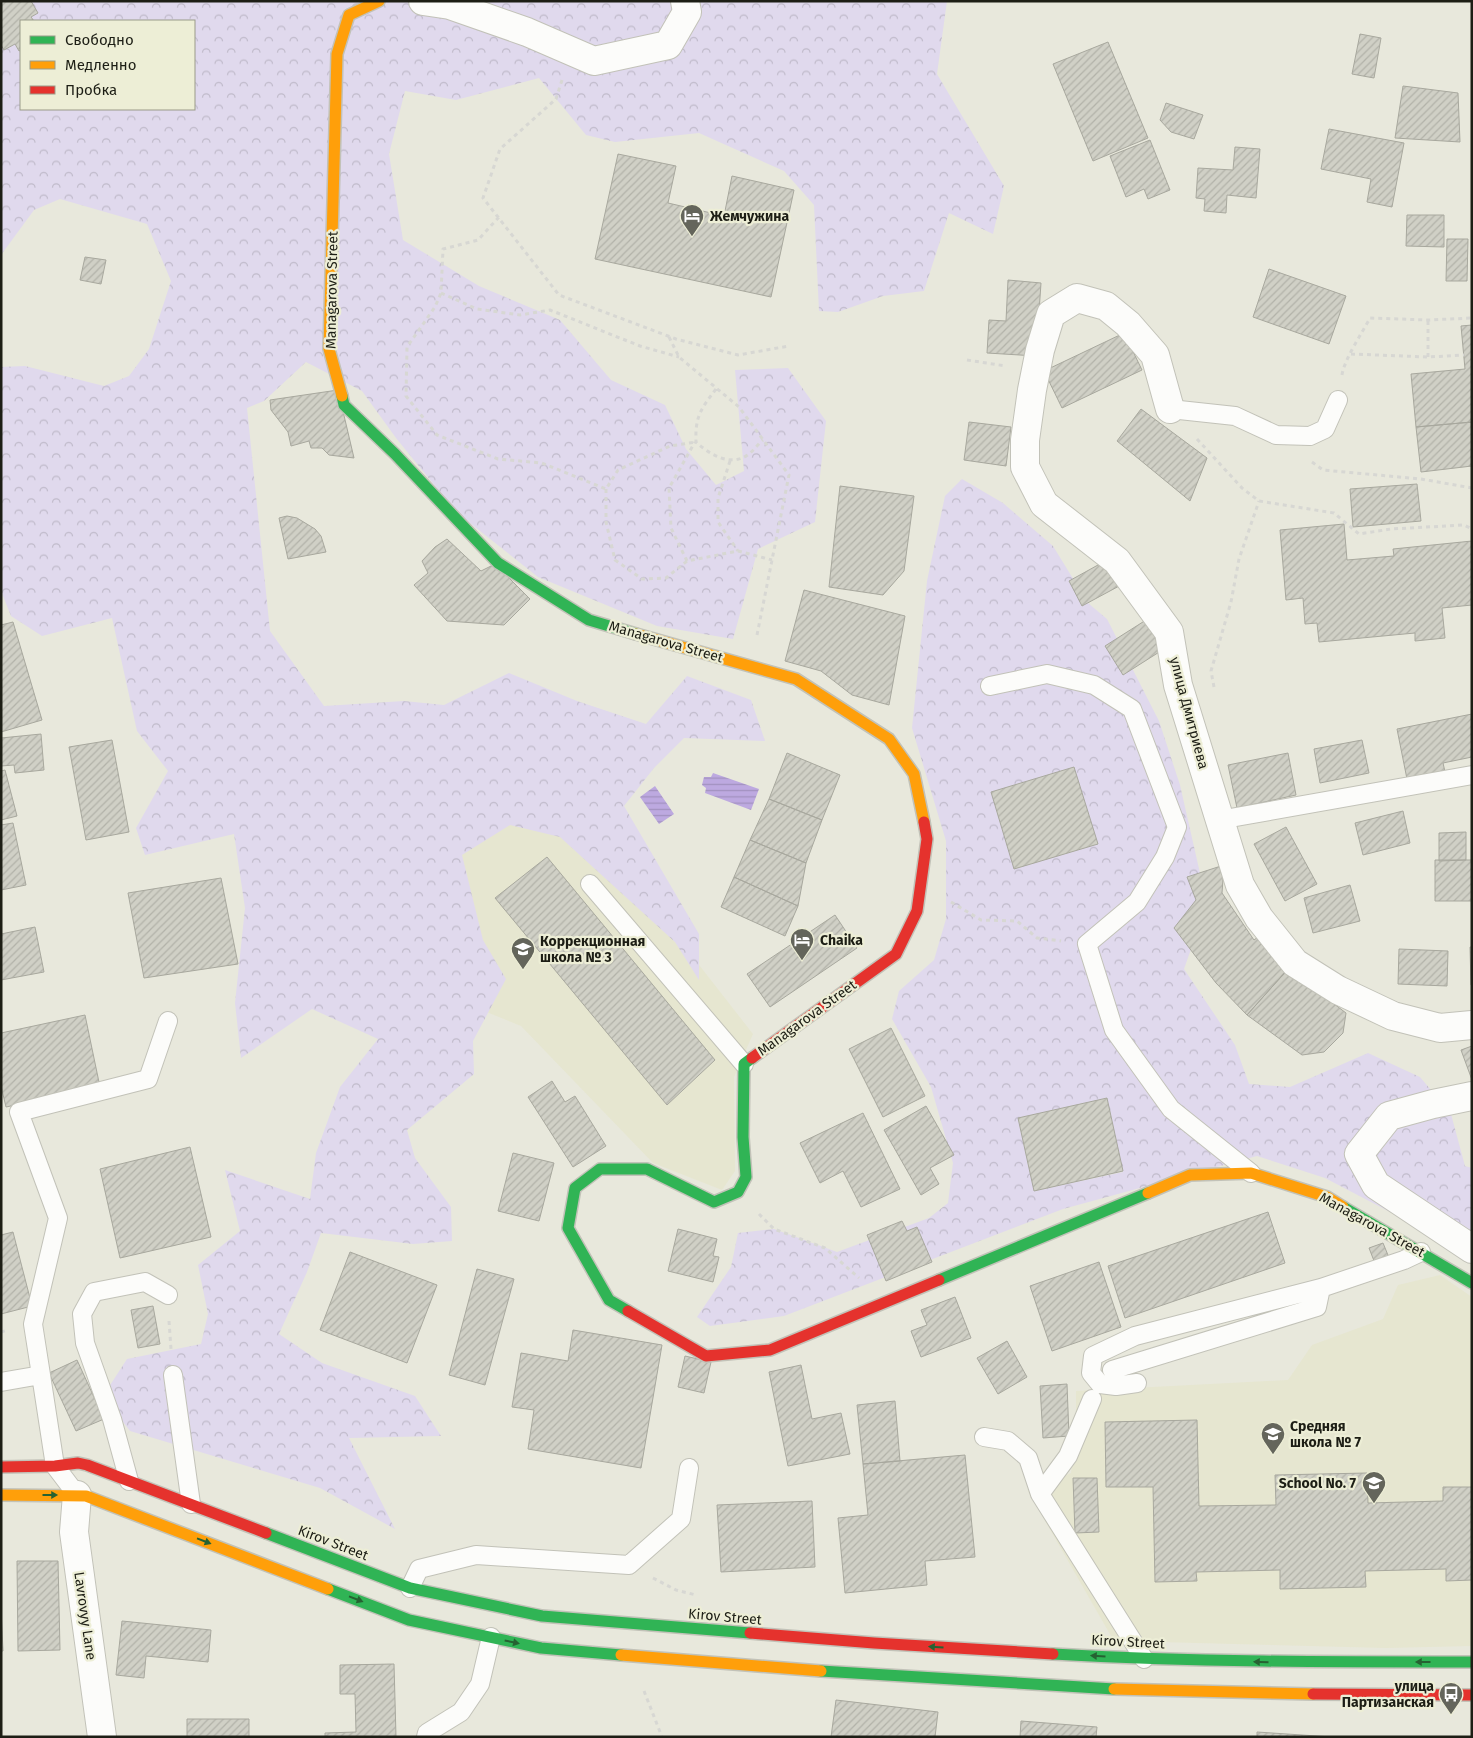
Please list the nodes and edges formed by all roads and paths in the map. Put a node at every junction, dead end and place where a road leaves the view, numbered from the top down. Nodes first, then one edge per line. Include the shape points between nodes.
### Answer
1 (379, 1) edge
2 (423, 1) edge
3 (685, 1) edge
4 (571, 51) junction
5 (498, 217) junction
6 (441, 293) junction
7 (1472, 318) edge
8 (1428, 320) junction
9 (669, 336) junction
10 (789, 346) dead end
11 (1351, 354) junction
12 (1464, 355) dead end
13 (679, 357) junction
14 (1428, 357) junction
15 (967, 360) dead end
16 (1036, 372) junction
17 (716, 389) junction
18 (1338, 400) joint
19 (1170, 408) junction
20 (1276, 435) junction
21 (763, 440) junction
22 (696, 442) junction
23 (730, 461) junction
24 (1472, 488) edge
25 (606, 489) junction
26 (1259, 501) junction
27 (1472, 529) edge
28 (738, 551) junction
29 (772, 560) junction
30 (686, 561) junction
31 (751, 666) junction
32 (990, 686) dead end
33 (1214, 689) dead end
34 (1472, 775) edge
35 (1219, 820) junction
36 (590, 884) dead end
37 (949, 895) dead end
38 (1037, 938) dead end
39 (168, 1021) dead end
40 (1472, 1025) edge
41 (744, 1064) junction
42 (1472, 1096) edge
43 (1251, 1173) junction
44 (738, 1192) junction
45 (1472, 1250) edge
46 (1421, 1252) junction
47 (1472, 1283) edge
48 (1321, 1288) junction
49 (168, 1295) joint
50 (877, 1305) junction
51 (1112, 1370) dead end
52 (173, 1375) joint
53 (41, 1376) junction
54 (1, 1382) edge
55 (1137, 1383) dead end
56 (1092, 1399) dead end
57 (984, 1437) dead end
58 (55, 1466) junction
59 (1, 1467) edge
60 (689, 1468) dead end
61 (129, 1481) junction
62 (1040, 1494) junction
63 (1, 1495) edge
64 (77, 1495) junction
65 (190, 1504) junction
66 (410, 1588) junction
67 (491, 1637) junction
68 (1144, 1659) junction
69 (1472, 1662) edge
70 (644, 1691) dead end
71 (1472, 1695) edge
72 (102, 1737) edge
73 (426, 1737) edge
74 (662, 1737) edge

1 - 31 main road, Managarova Street via 348,15 337,54 329,349 344,405 498,563 589,620
2 - 4 street via 450,5
3 - 4 street via 687,12 668,45 594,61
4 - 5 path via 556,99 500,149 484,198
5 - 6 path via 478,240 443,249
5 - 9 path via 558,295
6 - 13 path via 477,309 520,315 550,310 640,346
6 - 25 path via 407,347 406,396 437,435 498,459 542,463
7 - 8 path
8 - 11 path via 1370,318
8 - 14 path
9 - 10 path via 738,355
9 - 13 path
11 - 14 path
11 - 18 path via 1343,364
12 - 14 path
13 - 17 path
15 - 16 path
16 - 19 street, улица Дмитриева via 1050,314 1077,298 1106,306 1128,324 1155,355
16 - 35 street, улица Дмитриева via 1025,440 1025,466 1044,504 1117,561 1169,632 1178,684
17 - 21 path via 738,408
17 - 22 path via 700,411
18 - 20 lane via 1325,429 1310,436
19 - 20 lane via 1235,416
19 - 26 path via 1242,488
20 - 24 path via 1323,470 1421,479
21 - 23 path via 747,456
21 - 29 path via 789,475
22 - 23 path via 708,452
22 - 25 path via 670,446 618,470
22 - 30 path via 669,488 671,528
23 - 28 path via 718,498 718,522
25 - 30 path via 606,522 615,560 642,579 666,578
26 - 27 path via 1334,513 1359,534 1464,525
26 - 33 path via 1239,559 1211,671
28 - 29 path
28 - 30 path
29 - 31 path
31 - 41 main road, Managarova Street via 796,679 889,739 914,774 927,839 916,911 896,954
32 - 43 lane via 1047,674 1094,685 1132,708 1177,827 1165,857 1136,902 1087,944 1114,1030 1166,1103
34 - 35 lane
35 - 40 street, улица Дмитриева via 1240,885 1259,918 1295,963 1338,990 1393,1016 1440,1028
36 - 41 lane
37 - 38 path via 952,904 981,920 1018,921
39 - 53 lane via 148,1079 19,1112 58,1218 33,1324
41 - 44 main road, Managarova Street via 746,1177
42 - 45 street via 1389,1116 1359,1154 1376,1184
43 - 46 main road, Managarova Street via 1327,1197
43 - 50 main road, Managarova Street via 1190,1175
44 - 50 path via 774,1229 825,1248 859,1278
44 - 50 main road, Managarova Street via 714,1202 647,1169 600,1169 575,1188 568,1228 609,1300 706,1356 770,1350
46 - 47 main road, Managarova Street
46 - 48 lane
48 - 51 lane via 1317,1307
48 - 55 lane via 1135,1336 1093,1356 1091,1373 1100,1384
49 - 52 path
49 - 61 lane via 145,1282 94,1292 82,1314 85,1343 112,1419
52 - 65 lane
53 - 54 lane
53 - 58 lane
56 - 62 lane via 1068,1456
57 - 62 lane via 1008,1441 1028,1458
58 - 59 main road, Kirov Street
58 - 61 main road, Kirov Street via 87,1464
58 - 64 lane
60 - 66 lane via 681,1519 629,1565 476,1555 419,1569
61 - 65 main road, Kirov Street
62 - 68 lane
63 -> 64 main road
64 -> 67 main road via 409,1620
64 - 72 street, Lavrovyy Lane via 74,1532
65 - 66 main road, Kirov Street
68 -> 66 main road, Kirov Street via 864,1643 542,1616
67 -> 71 main road via 541,1648 873,1675 1157,1691
67 - 73 lane via 480,1684 461,1712 427,1733
69 -> 68 main road, Kirov Street
70 - 74 path

